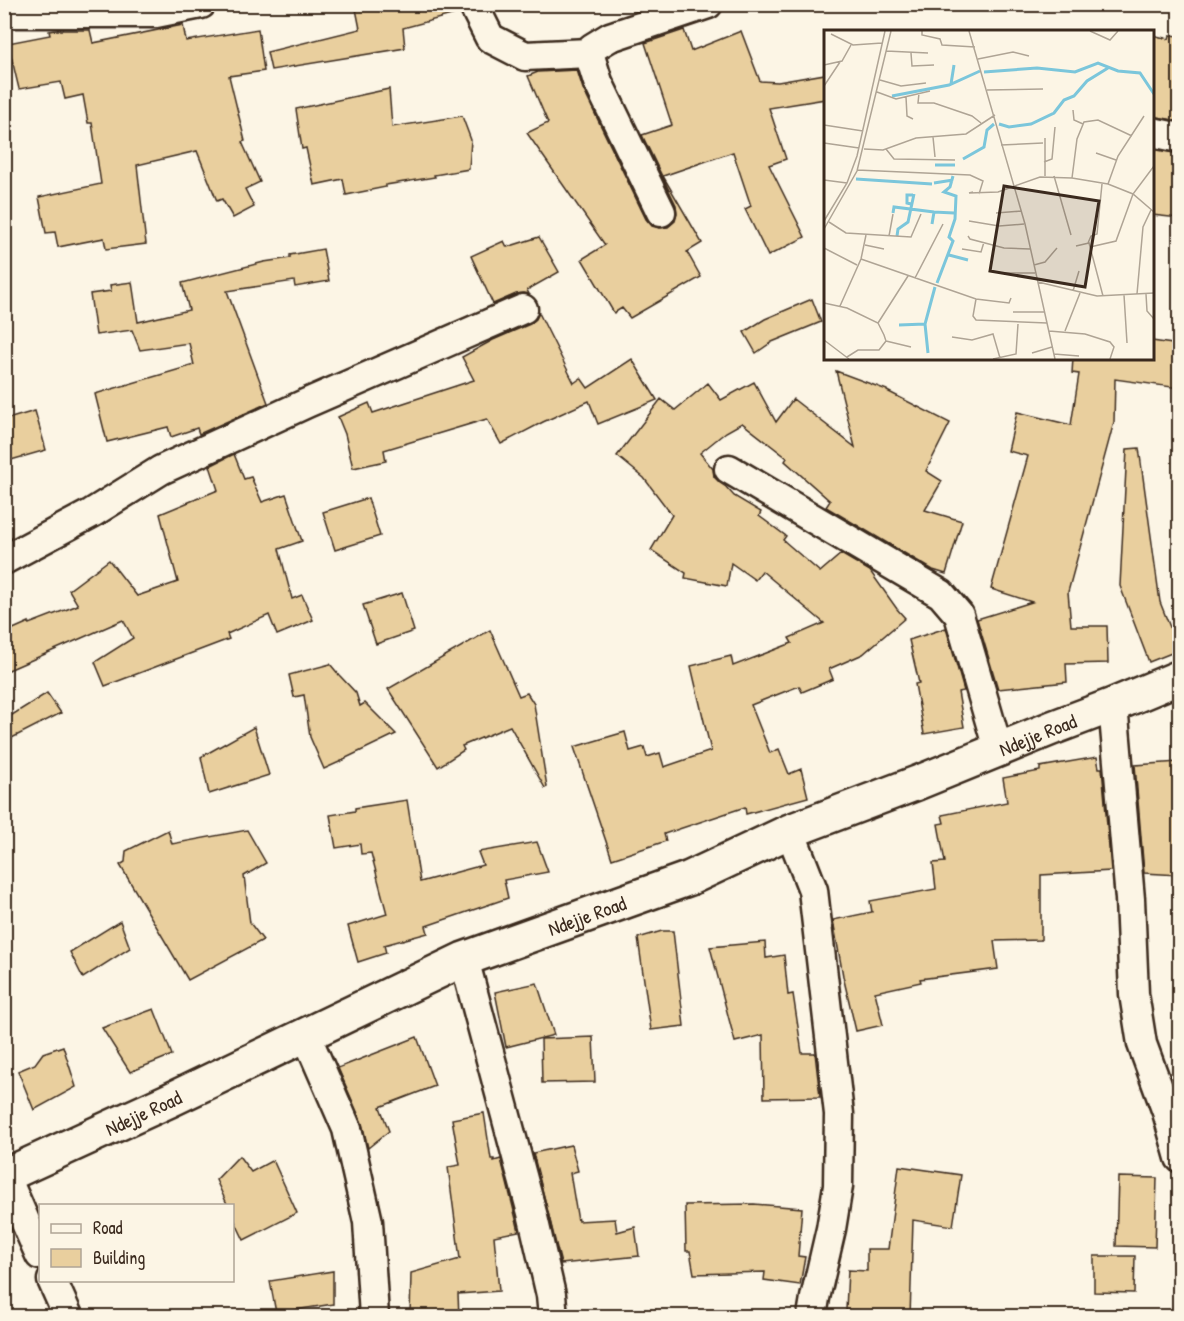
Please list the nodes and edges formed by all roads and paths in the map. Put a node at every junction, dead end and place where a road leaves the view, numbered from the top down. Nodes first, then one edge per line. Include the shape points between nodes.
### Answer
1 (201, 4) edge
2 (473, 4) edge
3 (708, 4) edge
4 (4, 13) edge
5 (641, 15) edge
6 (589, 53) junction
7 (1154, 132) edge
8 (1179, 138) edge
9 (661, 212) dead end
10 (523, 309) dead end
11 (729, 469) dead end
12 (4, 560) edge
13 (1179, 676) edge
14 (1113, 705) junction
15 (998, 749) junction
16 (790, 831) junction
17 (465, 959) junction
18 (306, 1035) junction
19 (1179, 1158) edge
20 (5, 1175) edge
21 (39, 1253) edge
22 (52, 1282) edge
23 (68, 1317) edge
24 (374, 1317) edge
25 (553, 1317) edge
26 (812, 1317) edge

1 - 4 street via 156,13
2 - 6 street via 490,38 525,56
3 - 5 street
5 - 6 street
6 - 9 street via 598,82
7 - 8 street
10 - 12 street via 161,470
11 - 15 street via 941,594 959,615
13 - 14 street, Ndejje Road
14 - 15 street, Ndejje Road
14 - 19 street via 1134,994 1142,1044
15 - 16 street, Ndejje Road
16 - 17 street, Ndejje Road via 690,878
16 - 26 street via 813,890 838,1114 838,1186
17 - 18 street, Ndejje Road
17 - 25 street via 532,1213
18 - 20 street, Ndejje Road
18 - 24 street via 347,1130 369,1222
20 - 21 street
22 - 23 street

